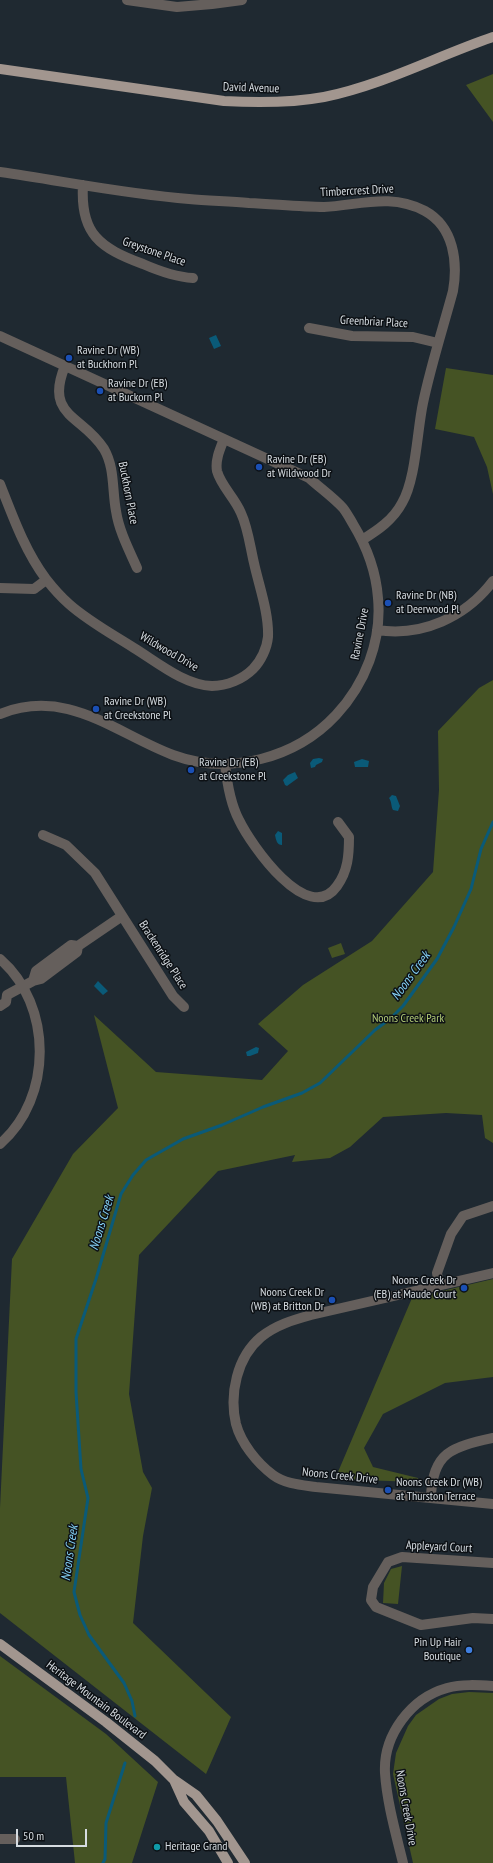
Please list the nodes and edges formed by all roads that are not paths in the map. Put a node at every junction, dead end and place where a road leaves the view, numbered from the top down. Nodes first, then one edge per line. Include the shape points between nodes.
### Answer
1 (127, 0) edge
2 (130, 0) edge
3 (242, 0) edge
4 (493, 37) edge
5 (0, 69) edge
6 (0, 172) edge
7 (83, 185) junction
8 (193, 278) dead end
9 (309, 328) dead end
10 (0, 336) edge
11 (438, 343) junction
12 (64, 366) junction
13 (224, 439) junction
14 (0, 484) edge
15 (362, 540) junction
16 (137, 568) dead end
17 (46, 580) junction
18 (493, 581) edge
19 (0, 588) edge
20 (377, 630) junction
21 (0, 714) edge
22 (225, 764) junction
23 (338, 822) dead end
24 (44, 835) dead end
25 (122, 916) junction
26 (0, 959) edge
27 (23, 987) junction
28 (3, 994) edge
29 (0, 1006) edge
30 (184, 1007) dead end
31 (0, 1144) edge
32 (493, 1206) edge
33 (493, 1273) edge
34 (439, 1285) junction
35 (493, 1438) edge
36 (431, 1498) junction
37 (493, 1504) edge
38 (493, 1563) edge
39 (493, 1619) edge
40 (0, 1644) edge
41 (493, 1686) edge
42 (173, 1779) junction
43 (0, 1839) edge
44 (14, 1839) dead end
45 (228, 1863) edge
46 (245, 1863) edge
47 (403, 1863) edge

1 - 2 street
2 - 3 street via 177,7
4 - 5 main road, David Avenue via 354,89 324,97 291,101 224,101
6 - 7 street, Timbercrest Drive
7 - 8 street, Greystone Place via 83,210 89,228 105,246 118,255 149,267 174,276
7 - 11 street, Timbercrest Drive via 188,199 313,207 387,200 414,206 427,212 445,232 456,266 453,291
9 - 11 street, Greenbriar Place via 352,336 413,337
10 - 12 street, Ravine Drive
11 - 15 street, Timbercrest Drive via 423,402 406,496 389,521
12 - 13 street, Ravine Drive
12 - 16 street, Buckhorn Place via 59,384 60,400 68,414 92,434 104,449 112,474 117,518
13 - 15 street, Ravine Drive via 309,478 343,509
13 - 17 street, Wildwood Drive via 218,455 217,470 244,520 267,626 267,645 252,671 236,681 221,685 212,686 192,681 97,625 69,604
14 - 17 street, Wildwood Drive via 25,544
15 - 20 street, Ravine Drive via 377,583
17 - 19 street via 34,589
18 - 20 street via 472,604 441,622 411,631
20 - 22 street, Ravine Drive via 368,667 362,680 325,726 300,744 272,756 249,762
21 - 22 street, Ravine Drive via 20,707 33,706 53,706 77,711 95,717 175,756
22 - 23 street via 232,803 248,837 287,882 311,898 326,897 333,891 346,870 349,837
24 - 25 street, Brackenridge Place via 66,845 95,873
25 - 27 street, Brackenridge Place via 78,946 78,952 41,979
25 - 30 street, Brackenridge Place via 172,996
26 - 27 street
27 - 28 street, Brackenridge Place
27 - 31 street via 39,1029 40,1067 25,1114
28 - 29 street via 6,1002
32 - 34 street via 463,1216 451,1234 436,1273
33 - 34 street, Noons Creek Drive
34 - 36 street, Noons Creek Drive via 311,1315 271,1330 260,1338 245,1357 237,1376 234,1398 236,1424 241,1436 261,1464 274,1476 316,1487
35 - 36 street via 458,1448 439,1461 433,1476
36 - 37 street, Noons Creek Drive
38 - 39 street, Appleyard Court via 402,1557 388,1562 373,1587 371,1600 376,1607 421,1625 473,1618
40 - 42 main road, Heritage Mountain Boulevard via 106,1722
41 - 47 street, Noons Creek Drive via 459,1686 438,1691 413,1707 393,1734 385,1772
42 - 45 main road, Heritage Mountain Boulevard via 184,1802 209,1831
42 - 46 main road, Heritage Mountain Boulevard via 196,1795
43 - 44 street

